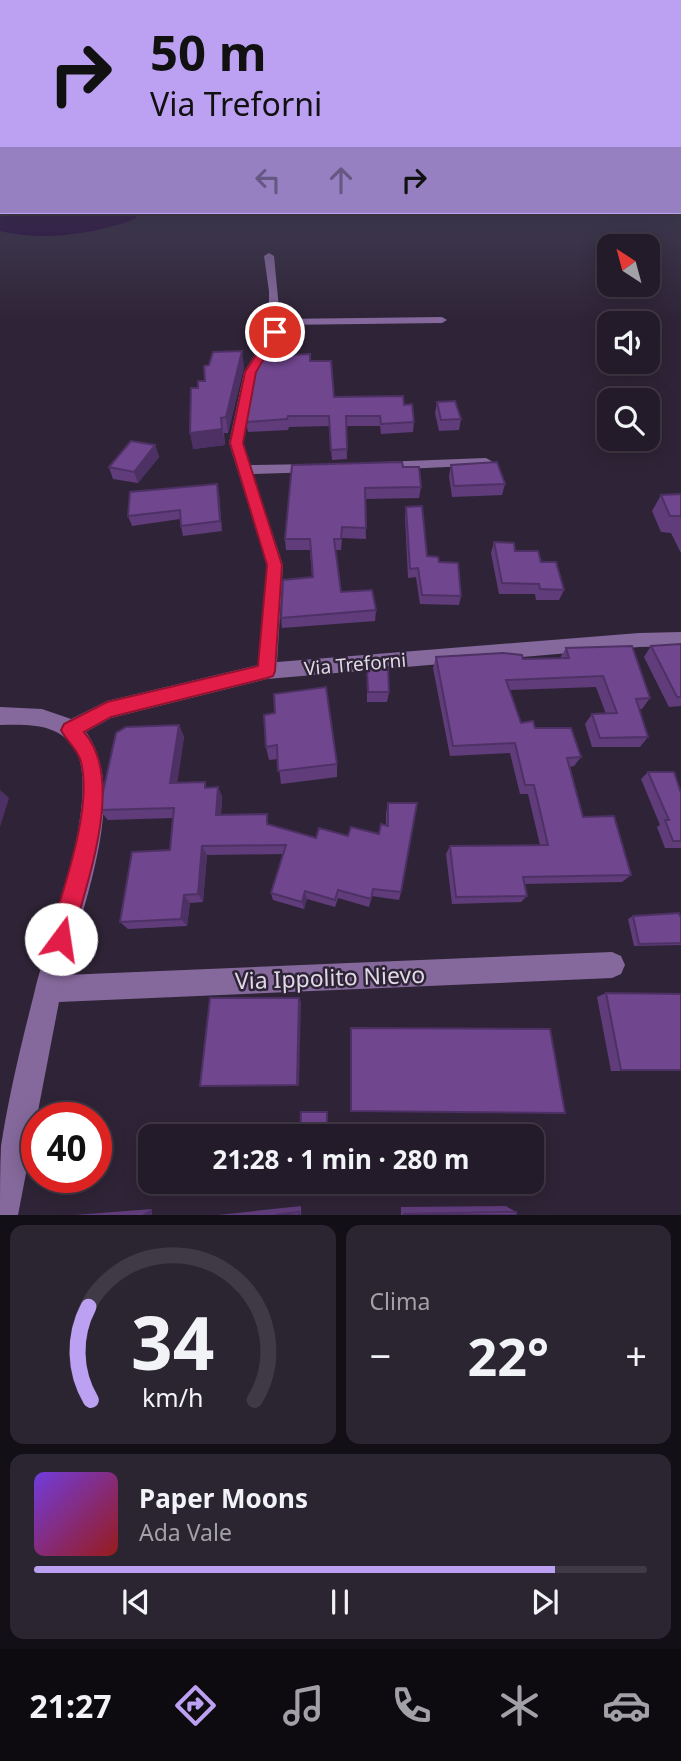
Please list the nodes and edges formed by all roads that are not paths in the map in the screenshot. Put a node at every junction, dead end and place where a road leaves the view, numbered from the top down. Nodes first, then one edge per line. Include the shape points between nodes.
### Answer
1 (269, 256) dead end
2 (442, 320) dead end
3 (275, 327) junction
4 (486, 463) edge
5 (365, 466) edge
6 (325, 468) edge
7 (245, 470) junction
8 (681, 639) edge
9 (267, 671) junction
10 (0, 716) edge
11 (70, 730) junction
12 (612, 965) dead end
13 (48, 989) junction
14 (2, 1215) edge

1 - 3 street
2 - 3 street
3 - 7 street via 250,372 244,397 236,443
4 - 5 street
6 - 7 street
7 - 9 street via 275,565
8 - 9 street, Via Treforni
9 - 11 street, Via Treforni via 107,710
10 - 11 street via 46,716
11 - 13 street via 90,759 92,815
12 - 13 street, Via Ippolito Nievo
13 - 14 street

